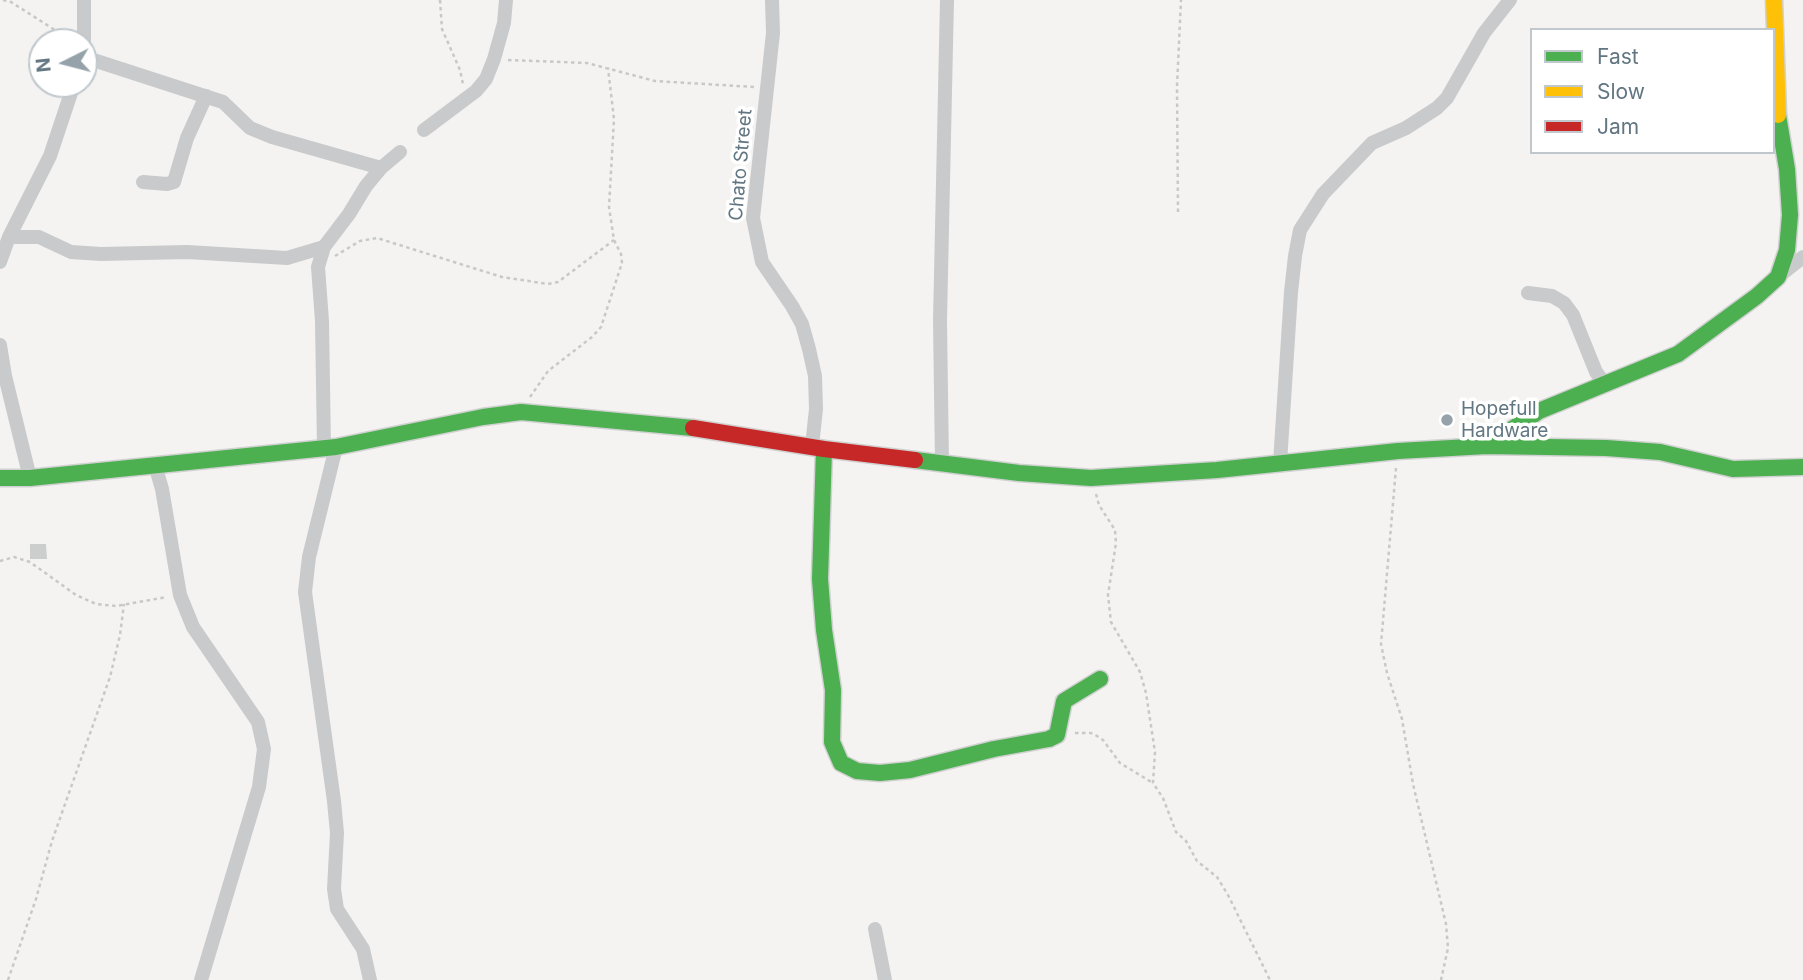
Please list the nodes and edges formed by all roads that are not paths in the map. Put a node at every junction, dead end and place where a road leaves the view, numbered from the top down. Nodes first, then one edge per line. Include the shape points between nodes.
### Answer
1 (84, 0) edge
2 (506, 0) edge
3 (772, 0) edge
4 (947, 0) edge
5 (1510, 0) edge
6 (1774, 0) edge
7 (84, 28) edge
8 (1775, 28) edge
9 (1775, 32) edge
10 (98, 61) edge
11 (206, 96) junction
12 (69, 98) edge
13 (425, 130) dead end
14 (400, 152) dead end
15 (381, 168) junction
16 (143, 182) dead end
17 (9, 237) junction
18 (324, 247) junction
19 (1803, 257) edge
20 (0, 262) edge
21 (1778, 277) junction
22 (1528, 293) dead end
23 (0, 345) edge
24 (1605, 384) junction
25 (1487, 446) junction
26 (330, 448) junction
27 (818, 448) junction
28 (1280, 463) junction
29 (942, 464) junction
30 (155, 466) junction
31 (1803, 467) edge
32 (0, 478) edge
33 (30, 478) junction
34 (1100, 679) dead end
35 (875, 929) dead end
36 (201, 980) edge
37 (370, 980) edge
38 (885, 980) edge

1 - 7 street
2 - 13 street via 504,23 486,79
3 - 27 street, Chato Street via 773,33 753,218 762,262 802,324 815,376
4 - 29 street via 940,320
5 - 28 street via 1483,33 1447,98 1406,128 1372,143 1323,194 1300,230 1291,292
6 - 8 street
9 - 21 street via 1778,126 1790,215 1787,250
10 - 11 street
11 - 15 street via 229,106 243,123 260,132
11 - 16 street via 174,182
12 - 17 street via 50,156
14 - 15 street
15 - 18 street
17 - 18 street via 39,237 71,252 101,254 187,252 287,258
17 - 20 street
18 - 26 street via 318,267
19 - 21 street
21 - 24 street via 1678,354
22 - 24 street via 1552,296 1564,303
23 - 33 street
24 - 25 street via 1539,411
25 - 28 street
25 - 31 street via 1660,453 1733,469
26 - 27 street via 521,412 686,428
26 - 30 street
26 - 37 street via 305,592 334,801 337,909 363,949
27 - 29 street
27 - 34 street via 820,579 833,690 832,742 841,763 857,771 910,770 1057,735 1064,701
28 - 29 street via 1091,478
30 - 33 street
30 - 36 street via 180,595 198,635 258,722 264,750 259,787
32 - 33 street
35 - 38 street

